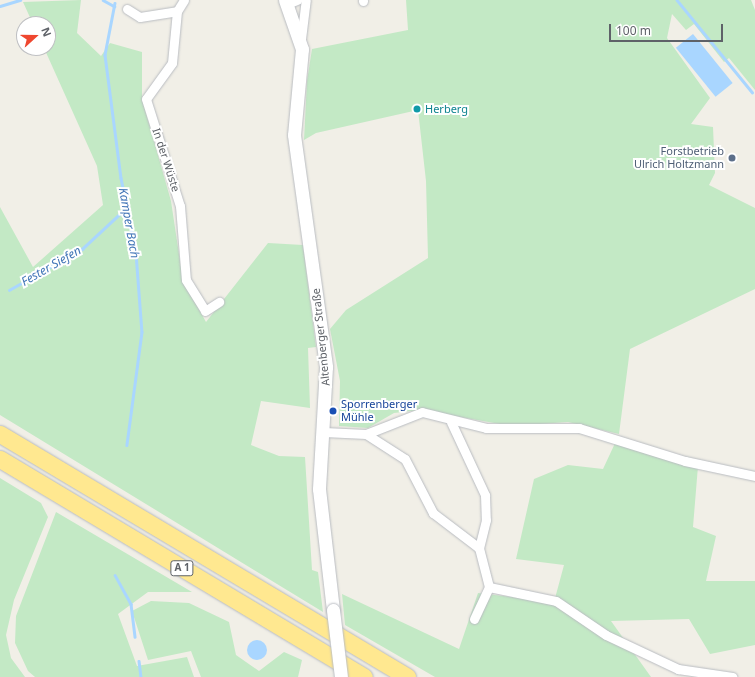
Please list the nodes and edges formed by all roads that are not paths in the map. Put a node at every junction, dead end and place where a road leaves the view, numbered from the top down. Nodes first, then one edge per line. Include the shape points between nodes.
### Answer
1 (184, 0) edge
2 (306, 0) edge
3 (290, 1) edge
4 (127, 9) dead end
5 (176, 11) junction
6 (301, 40) junction
7 (218, 302) dead end
8 (451, 422) junction
9 (324, 432) junction
10 (0, 434) edge
11 (366, 434) junction
12 (0, 459) edge
13 (755, 476) edge
14 (479, 548) junction
15 (489, 587) junction
16 (474, 619) dead end
17 (341, 677) edge
18 (364, 677) edge
19 (407, 677) edge
20 (732, 677) edge

1 - 5 street
2 - 6 street
3 - 6 main road, Altenberger Straße
4 - 5 street via 140,17
5 - 7 street, In der Wüste via 172,63 146,99 180,206 186,280 205,310
6 - 9 main road, Altenberger Straße via 303,59 294,135 326,366
8 - 11 street via 422,412
8 - 13 street via 498,429 579,428 685,461
8 - 14 street via 485,495 486,520
9 - 11 street
9 - 17 main road, Altenberger Straße, bridge via 319,489
10 - 19 highway, A 1
11 - 14 street via 405,459 433,513
12 - 18 highway, A 1
14 - 15 street
15 - 16 street
15 - 20 street via 556,601 606,635 678,668

